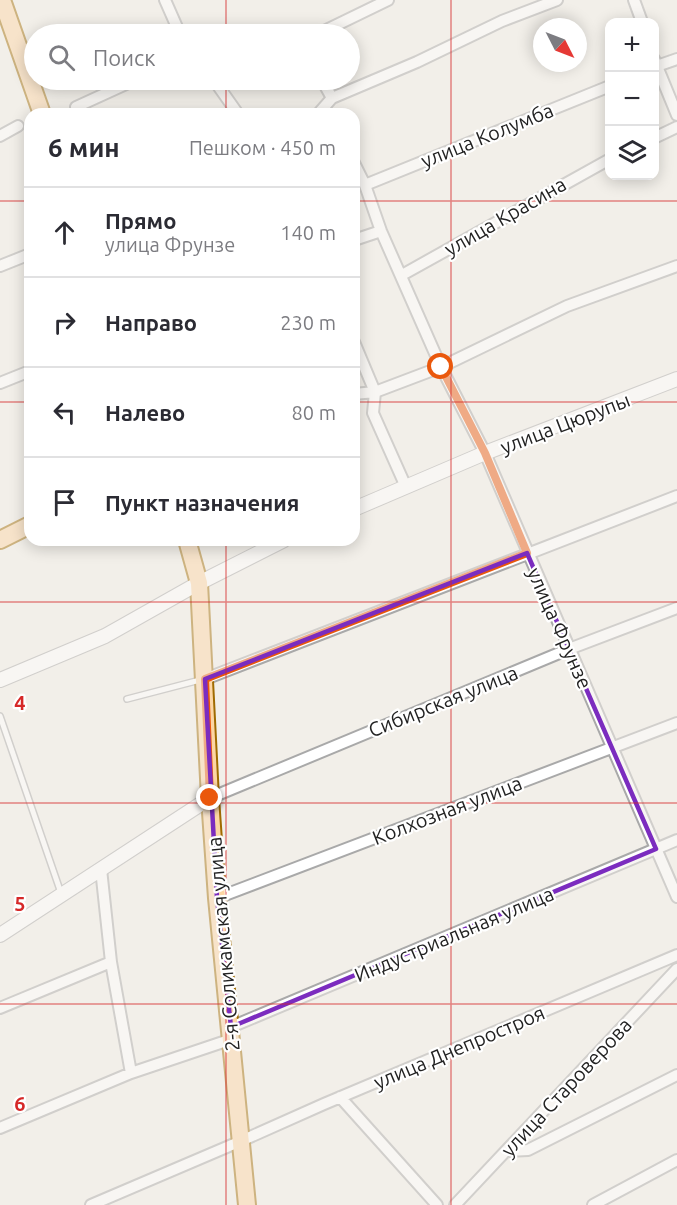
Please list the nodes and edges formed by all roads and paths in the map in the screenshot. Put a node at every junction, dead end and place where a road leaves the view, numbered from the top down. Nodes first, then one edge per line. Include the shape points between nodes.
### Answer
1 (2, 0) edge
2 (165, 0) edge
3 (388, 0) edge
4 (557, 0) edge
5 (634, 0) edge
6 (641, 18) edge
7 (176, 24) edge
8 (339, 24) edge
9 (677, 59) edge
10 (24, 63) edge
11 (659, 63) edge
12 (658, 72) edge
13 (360, 86) edge
14 (605, 88) edge
15 (34, 90) edge
16 (113, 90) edge
17 (222, 90) edge
18 (328, 90) edge
19 (351, 90) edge
20 (332, 98) junction
21 (76, 107) dead end
22 (40, 108) edge
23 (234, 108) edge
24 (323, 108) edge
25 (677, 115) edge
26 (18, 126) dead end
27 (677, 127) edge
28 (0, 136) edge
29 (659, 136) edge
30 (605, 161) edge
31 (360, 175) edge
32 (365, 185) junction
33 (381, 231) junction
34 (360, 238) edge
35 (24, 256) edge
36 (0, 266) edge
37 (677, 266) edge
38 (402, 275) junction
39 (360, 356) edge
40 (441, 367) junction
41 (24, 373) edge
42 (677, 379) edge
43 (0, 383) edge
44 (375, 392) junction
45 (360, 393) edge
46 (485, 453) junction
47 (406, 487) junction
48 (677, 496) edge
49 (360, 506) edge
50 (24, 528) edge
51 (0, 540) edge
52 (189, 546) edge
53 (272, 546) edge
54 (527, 553) junction
55 (199, 583) junction
56 (677, 608) edge
57 (569, 649) junction
58 (205, 679) junction
59 (0, 680) edge
60 (127, 699) dead end
61 (0, 716) edge
62 (677, 723) edge
63 (612, 748) junction
64 (210, 798) junction
65 (677, 840) edge
66 (656, 849) junction
67 (101, 869) junction
68 (62, 895) junction
69 (677, 897) edge
70 (217, 898) junction
71 (0, 935) edge
72 (677, 955) edge
73 (111, 962) junction
74 (677, 969) edge
75 (0, 1008) edge
76 (232, 1033) junction
77 (131, 1073) junction
78 (677, 1075) edge
79 (340, 1097) junction
80 (0, 1128) edge
81 (241, 1142) junction
82 (507, 1151) junction
83 (677, 1161) edge
84 (457, 1204) edge
85 (91, 1205) edge
86 (247, 1205) edge
87 (437, 1205) edge
88 (593, 1205) edge

1 - 10 main road
2 - 7 street
3 - 8 street
4 - 13 street
5 - 6 street
9 - 11 street
12 - 25 street
14 - 32 street, улица Колумба
15 - 22 main road
16 - 21 street
17 - 23 street
18 - 20 street
19 - 20 street
20 - 24 street
26 - 28 street
27 - 29 street
30 - 38 street, улица Красина
31 - 32 street, улица Фрунзе
32 - 33 street, улица Фрунзе
33 - 34 street
33 - 38 street, улица Фрунзе
35 - 36 street
37 - 40 street via 567,306
38 - 40 street, улица Фрунзе
39 - 44 street
40 - 44 street
40 - 46 street, улица Фрунзе
41 - 43 street
42 - 46 street, улица Цюрупы
44 - 45 street
44 - 47 street via 373,413
46 - 47 street, улица Цюрупы
46 - 54 street, улица Фрунзе
47 - 49 street, улица Цюрупы
48 - 54 street
50 - 51 main road
52 - 55 main road, 2-я Соликамская улица
53 - 55 street
54 - 57 street, улица Фрунзе
54 - 58 street
55 - 58 main road, 2-я Соликамская улица
55 - 59 street via 105,636
56 - 57 street, Сибирская улица
57 - 63 street, улица Фрунзе
57 - 64 street, Сибирская улица
58 - 60 lane
58 - 64 main road, 2-я Соликамская улица
61 - 68 lane
62 - 63 street, Колхозная улица
63 - 66 street, улица Фрунзе
63 - 70 street, Колхозная улица
64 - 67 street
64 - 70 main road, 2-я Соликамская улица
65 - 66 street, Индустриальная улица
66 - 69 street, улица Фрунзе
66 - 76 street, Индустриальная улица
67 - 68 street
67 - 73 street
68 - 71 street
70 - 76 main road, 2-я Соликамская улица
72 - 79 street, улица Днепростроя
73 - 75 street
73 - 77 street
74 - 82 street, улица Староверова
76 - 77 street, Индустриальная улица
76 - 81 main road, 2-я Соликамская улица
77 - 80 street, Индустриальная улица
78 - 82 street via 528,1150
79 - 81 street, улица Днепростроя
79 - 87 street
81 - 85 street, улица Днепростроя
81 - 86 main road, 2-я Соликамская улица
82 - 84 street, улица Староверова
83 - 88 street

